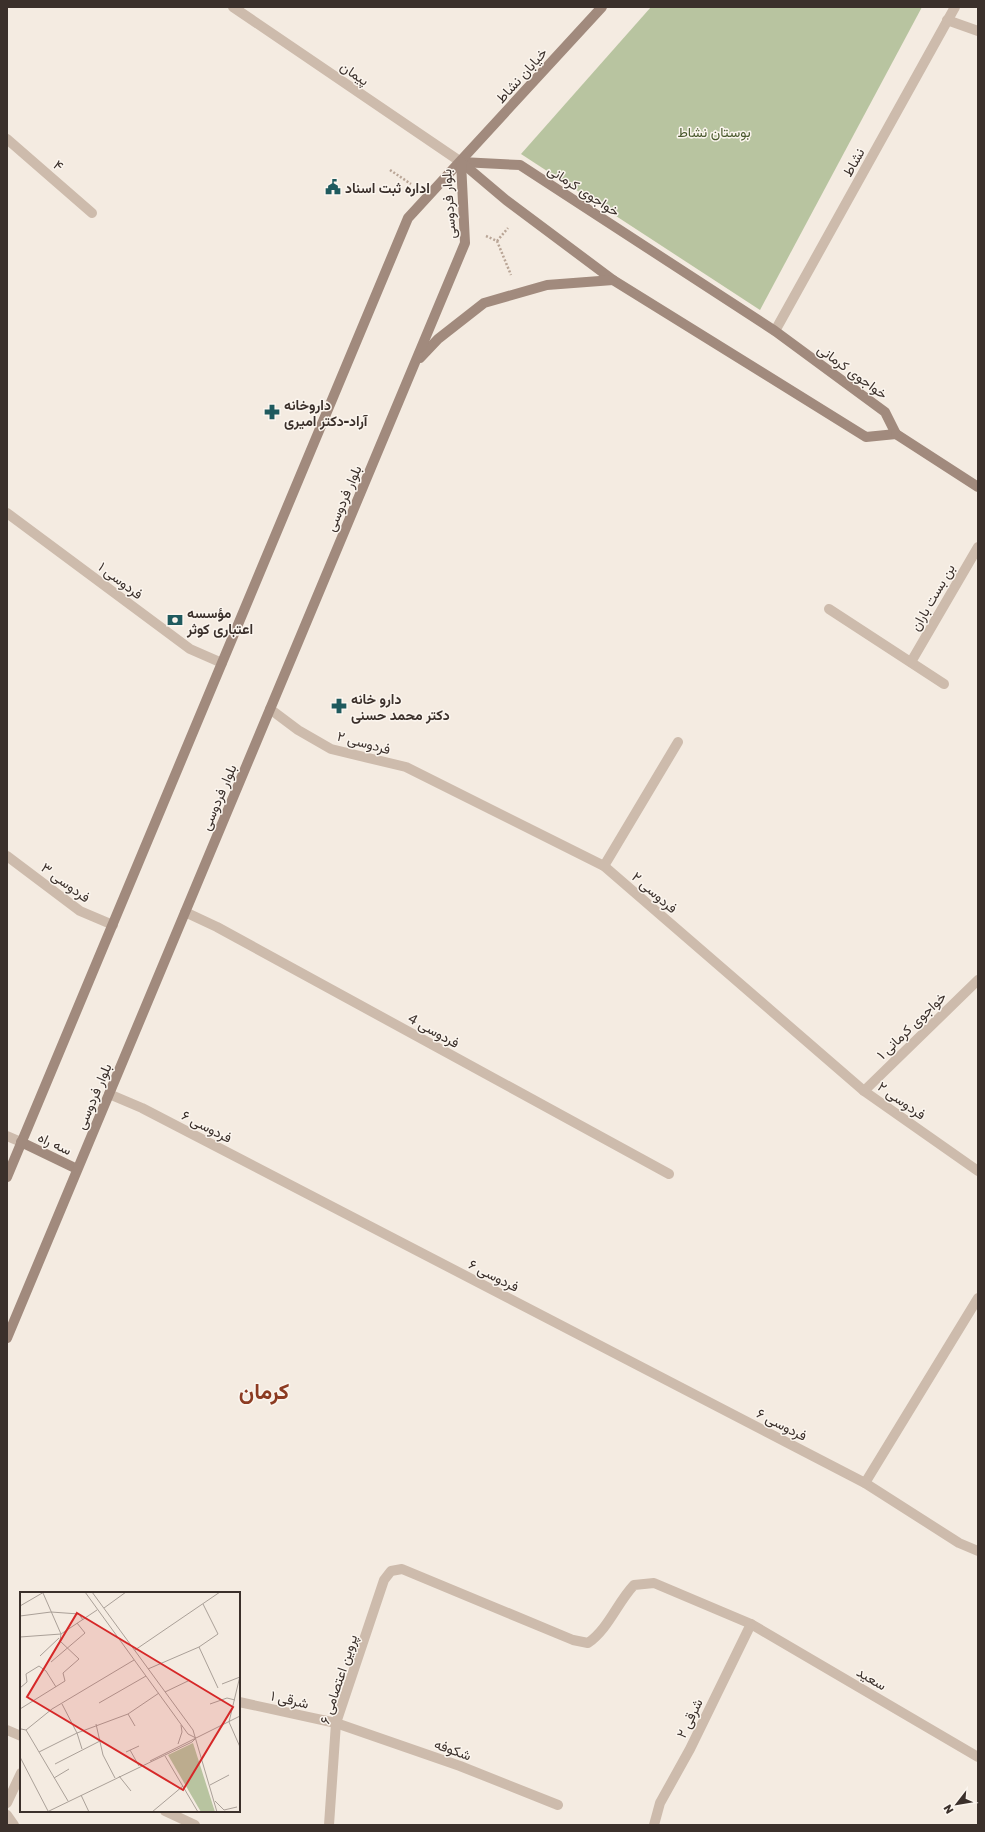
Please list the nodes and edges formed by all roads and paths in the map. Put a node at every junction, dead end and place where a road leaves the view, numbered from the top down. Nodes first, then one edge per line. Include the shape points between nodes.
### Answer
1 (233, 7) edge
2 (602, 7) edge
3 (954, 7) edge
4 (947, 20) junction
5 (978, 31) edge
6 (7, 139) edge
7 (461, 162) junction
8 (92, 213) dead end
9 (613, 280) junction
10 (775, 331) junction
11 (415, 364) junction
12 (896, 434) junction
13 (978, 487) edge
14 (7, 513) edge
15 (978, 547) edge
16 (829, 609) dead end
17 (911, 662) junction
18 (222, 663) junction
19 (944, 684) dead end
20 (270, 709) junction
21 (678, 742) dead end
22 (7, 856) edge
23 (604, 866) junction
24 (185, 912) junction
25 (112, 925) junction
26 (978, 980) edge
27 (864, 1091) junction
28 (109, 1094) junction
29 (7, 1136) edge
30 (21, 1142) junction
31 (77, 1169) junction
32 (978, 1171) edge
33 (669, 1174) dead end
34 (7, 1177) edge
35 (978, 1298) edge
36 (7, 1338) edge
37 (865, 1483) junction
38 (978, 1551) edge
39 (391, 1571) joint
40 (751, 1624) junction
41 (240, 1702) edge
42 (336, 1724) junction
43 (7, 1730) edge
44 (20, 1736) edge
45 (978, 1757) edge
46 (20, 1775) edge
47 (7, 1804) edge
48 (558, 1805) dead end
49 (167, 1812) edge
50 (7, 1815) edge
51 (14, 1825) edge
52 (195, 1825) edge
53 (329, 1825) edge
54 (654, 1825) edge

1 - 7 street, پیمان
2 - 7 main road, خیابان نشاط
3 - 4 street, نشاط
4 - 5 street
4 - 10 street, نشاط
6 - 8 street, ۴
7 - 9 main road via 506,200
7 - 10 main road, خواجوی کرمانی via 520,165
7 - 11 main road, بلوار فردوسی via 465,243
7 - 18 main road, بلوار فردوسی via 408,218
9 - 11 main road via 547,285 484,303 438,339
9 - 12 main road via 866,437
10 - 12 main road, خواجوی کرمانی via 885,412
11 - 20 main road, بلوار فردوسی
12 - 13 main road
14 - 18 street, فردوسی ۱ via 190,649
15 - 17 street, بن بست باران
16 - 17 street
17 - 19 street
18 - 25 main road, بلوار فردوسی
20 - 23 street, فردوسی ۲ via 298,730 331,749 406,767
20 - 24 main road, بلوار فردوسی
21 - 23 street
22 - 25 street, فردوسی ۳ via 80,911
23 - 27 street, فردوسی ۲
24 - 28 main road, بلوار فردوسی
24 - 33 street, فردوسی 4 via 217,927
25 - 30 main road, بلوار فردوسی
26 - 27 street, خواجوی کرمانی ۱
27 - 32 street, فردوسی ۲
28 - 31 main road, بلوار فردوسی
28 - 37 street, فردوسی ۶ via 156,1115
29 - 30 street
30 - 31 main road, سه راه
30 - 34 main road, بلوار فردوسی
31 - 36 main road, بلوار فردوسی
35 - 37 street
37 - 38 street, فردوسی ۶ via 959,1543
39 - 40 street, سعید via 402,1569 573,1640 588,1643 607,1625 626,1593 634,1585 654,1582
39 - 42 street, پروین اعتصامی ۶ via 384,1580
40 - 45 street, سعید
40 - 54 street, شرقی ۲ via 690,1749 660,1803
41 - 42 street, شرقی ۱
42 - 48 street, شکوفه via 460,1766
42 - 53 street, پروین اعتصامی ۶
43 - 44 street
46 - 47 street
49 - 52 street
50 - 51 street

